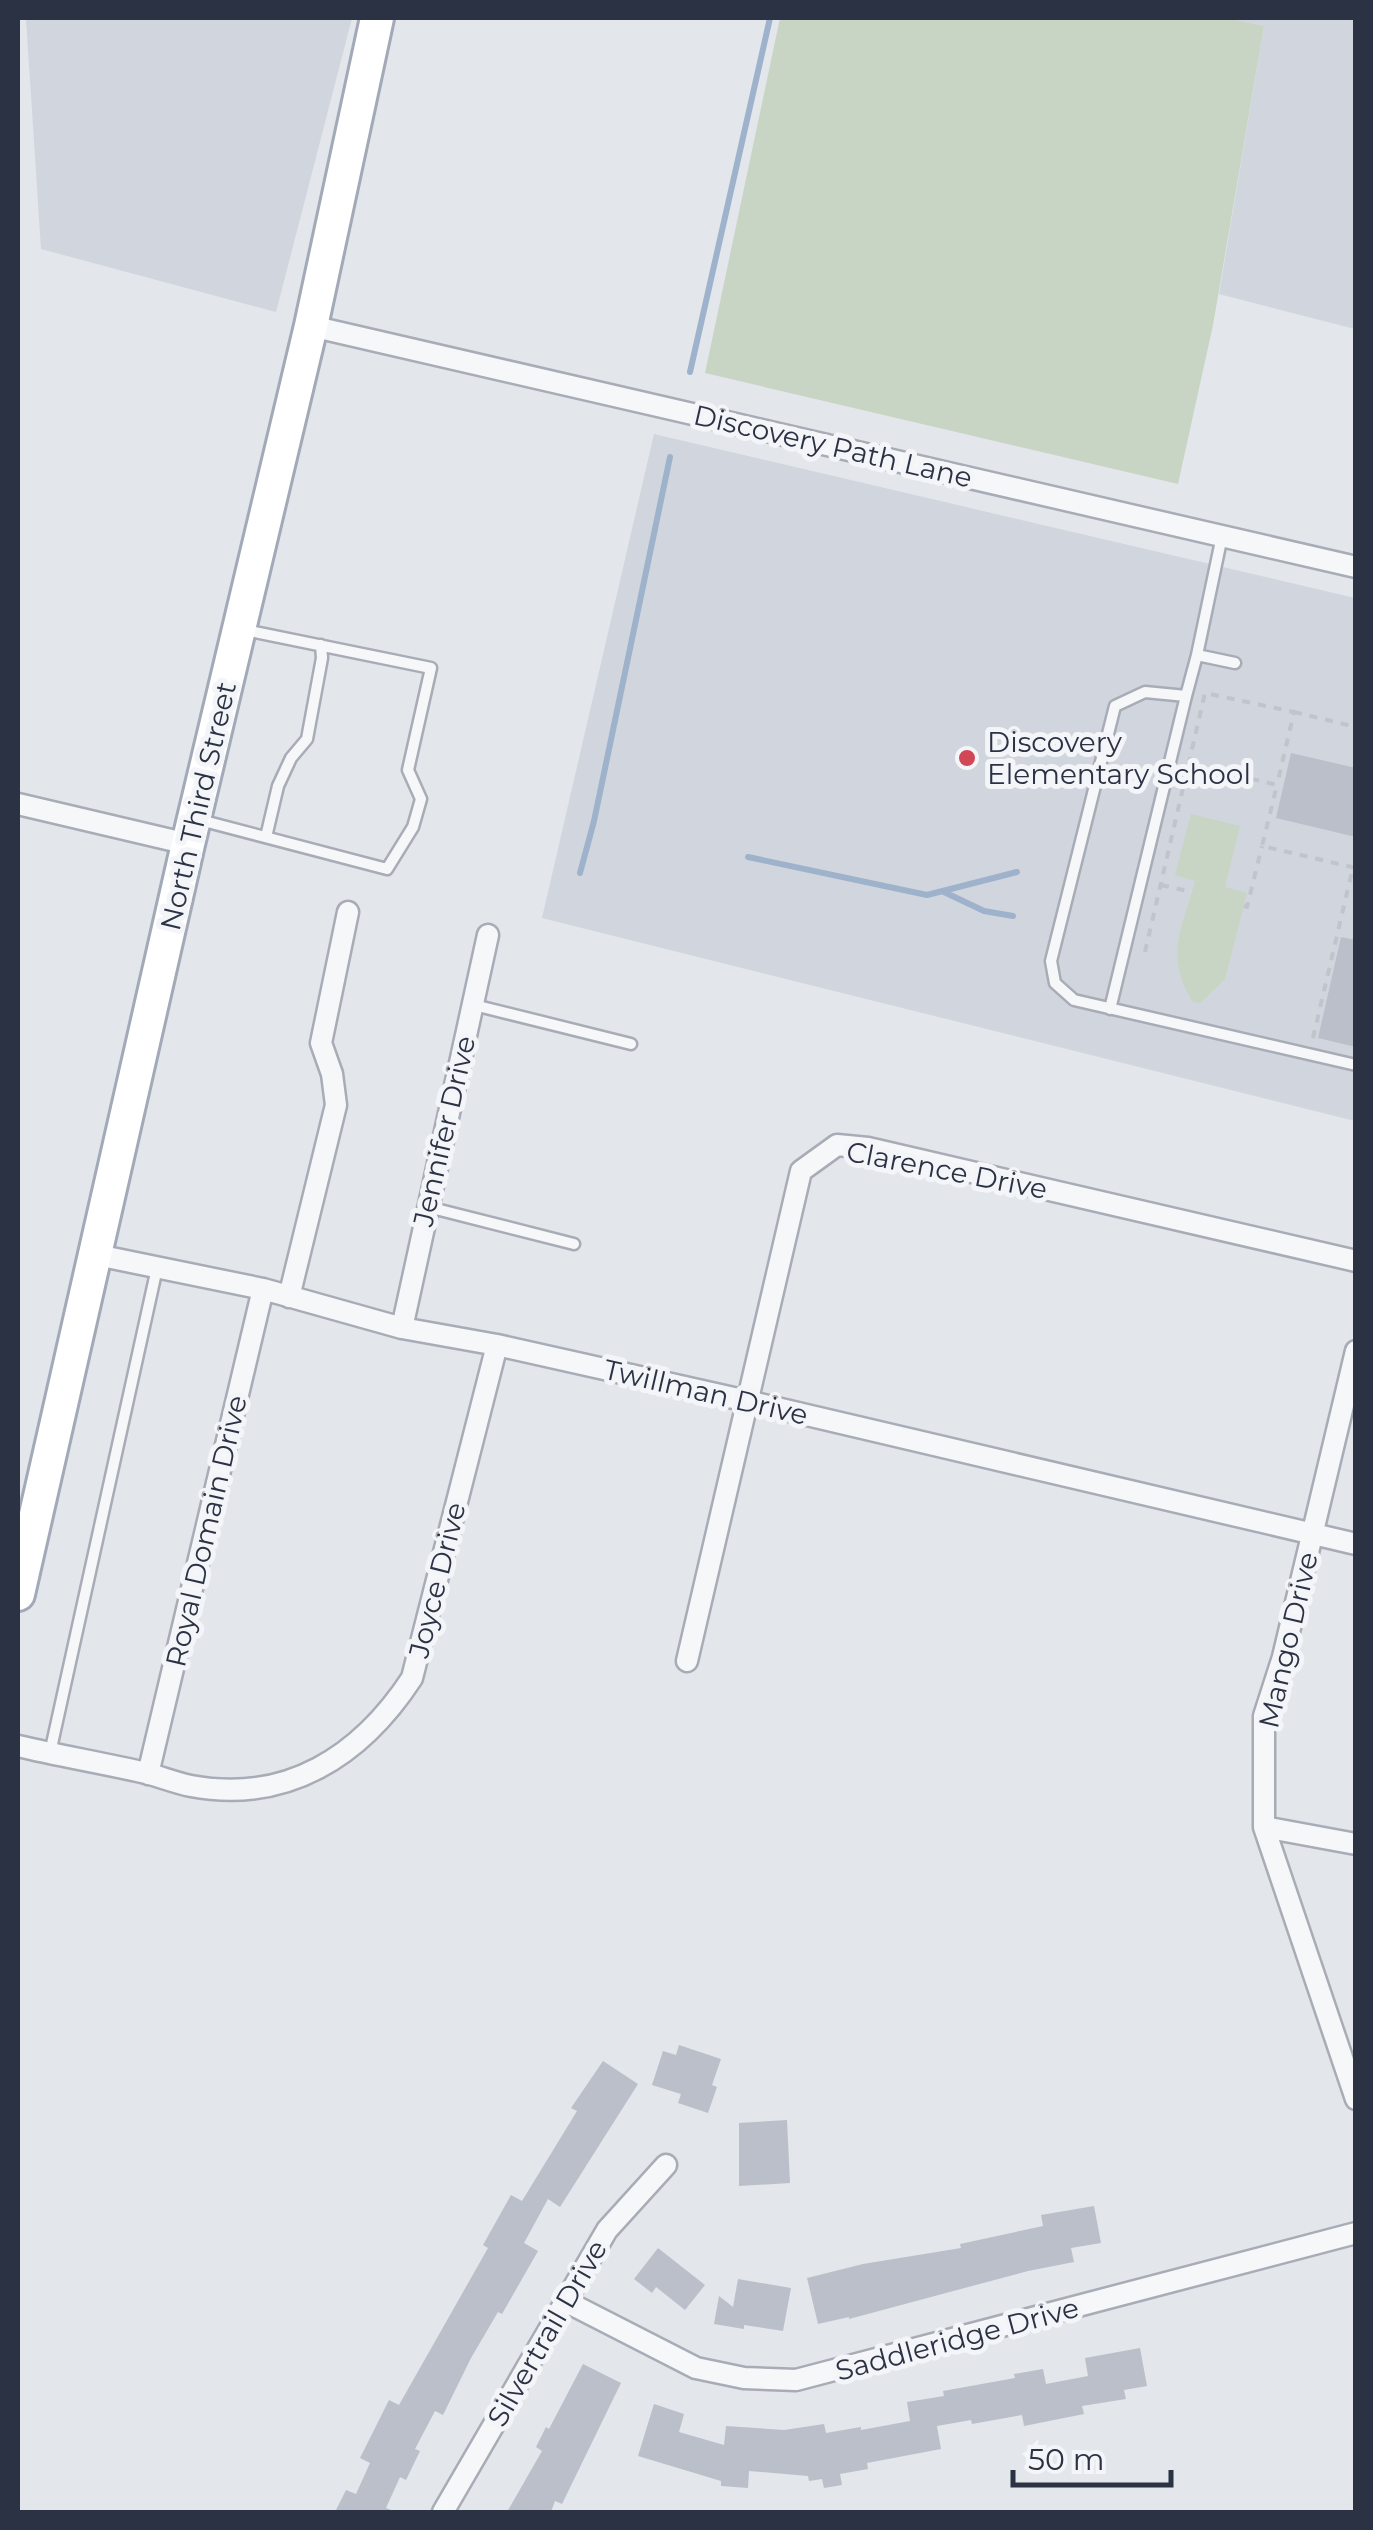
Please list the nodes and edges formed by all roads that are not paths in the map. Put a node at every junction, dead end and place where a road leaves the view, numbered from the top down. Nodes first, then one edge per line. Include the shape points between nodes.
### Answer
1 (377, 18) edge
2 (311, 326) junction
3 (1222, 536) junction
4 (1356, 567) edge
5 (239, 628) junction
6 (321, 645) junction
7 (1197, 655) junction
8 (1235, 663) dead end
9 (1186, 696) junction
10 (18, 804) edge
11 (191, 831) junction
12 (266, 837) junction
13 (348, 912) dead end
14 (488, 934) dead end
15 (473, 1005) junction
16 (1110, 1009) junction
17 (631, 1044) dead end
18 (1356, 1066) edge
19 (427, 1207) junction
20 (574, 1244) dead end
21 (97, 1255) junction
22 (1356, 1261) edge
23 (157, 1267) junction
24 (263, 1289) junction
25 (289, 1298) junction
26 (402, 1328) junction
27 (497, 1345) junction
28 (1356, 1351) edge
29 (747, 1401) junction
30 (1313, 1536) junction
31 (1356, 1544) edge
32 (18, 1594) edge
33 (687, 1661) dead end
34 (18, 1746) edge
35 (50, 1754) junction
36 (148, 1774) junction
37 (1264, 1827) junction
38 (1356, 1844) edge
39 (1356, 2099) edge
40 (666, 2165) dead end
41 (1356, 2233) edge
42 (567, 2302) junction
43 (443, 2512) edge

1 - 2 main road, North Third Street
2 - 3 street, Discovery Path Lane
2 - 5 main road, North Third Street
3 - 4 street, Discovery Path Lane
3 - 7 lane
5 - 6 lane
5 - 11 main road, North Third Street
6 - 12 lane via 307,739 278,786
6 - 12 lane via 431,668 408,770 421,799 413,827 387,869
7 - 8 lane
7 - 9 lane
9 - 16 lane
9 - 16 lane via 1145,692 1115,706 1051,961 1054,983 1074,1000
10 - 11 street
11 - 12 lane
11 - 21 main road, North Third Street
13 - 25 street via 321,1043 336,1106
14 - 15 street, Jennifer Drive
15 - 17 lane
15 - 19 street, Jennifer Drive
16 - 18 lane
19 - 20 lane
19 - 26 street, Jennifer Drive
21 - 23 street, Twillman Drive
21 - 32 main road, North Third Street
22 - 29 street, Clarence Drive via 837,1145 801,1171
23 - 24 street, Twillman Drive
23 - 35 lane
24 - 25 street, Twillman Drive
24 - 36 street, Royal Domain Drive
25 - 26 street, Twillman Drive
26 - 27 street, Twillman Drive
27 - 29 street, Twillman Drive
27 - 36 street, Joyce Drive via 412,1678 394,1705 326,1767 274,1786 193,1786
28 - 30 street, Mango Drive
29 - 30 street, Twillman Drive
29 - 33 street, Clarence Drive
30 - 31 street, Twillman Drive
30 - 37 street, Mango Drive via 1264,1716
34 - 35 street, Joyce Drive
35 - 36 street, Joyce Drive
37 - 38 street
37 - 39 street, Mango Drive
40 - 42 street, Silvertrail Drive via 607,2230
41 - 42 street, Saddleridge Drive via 796,2380 696,2368
42 - 43 street, Silvertrail Drive

